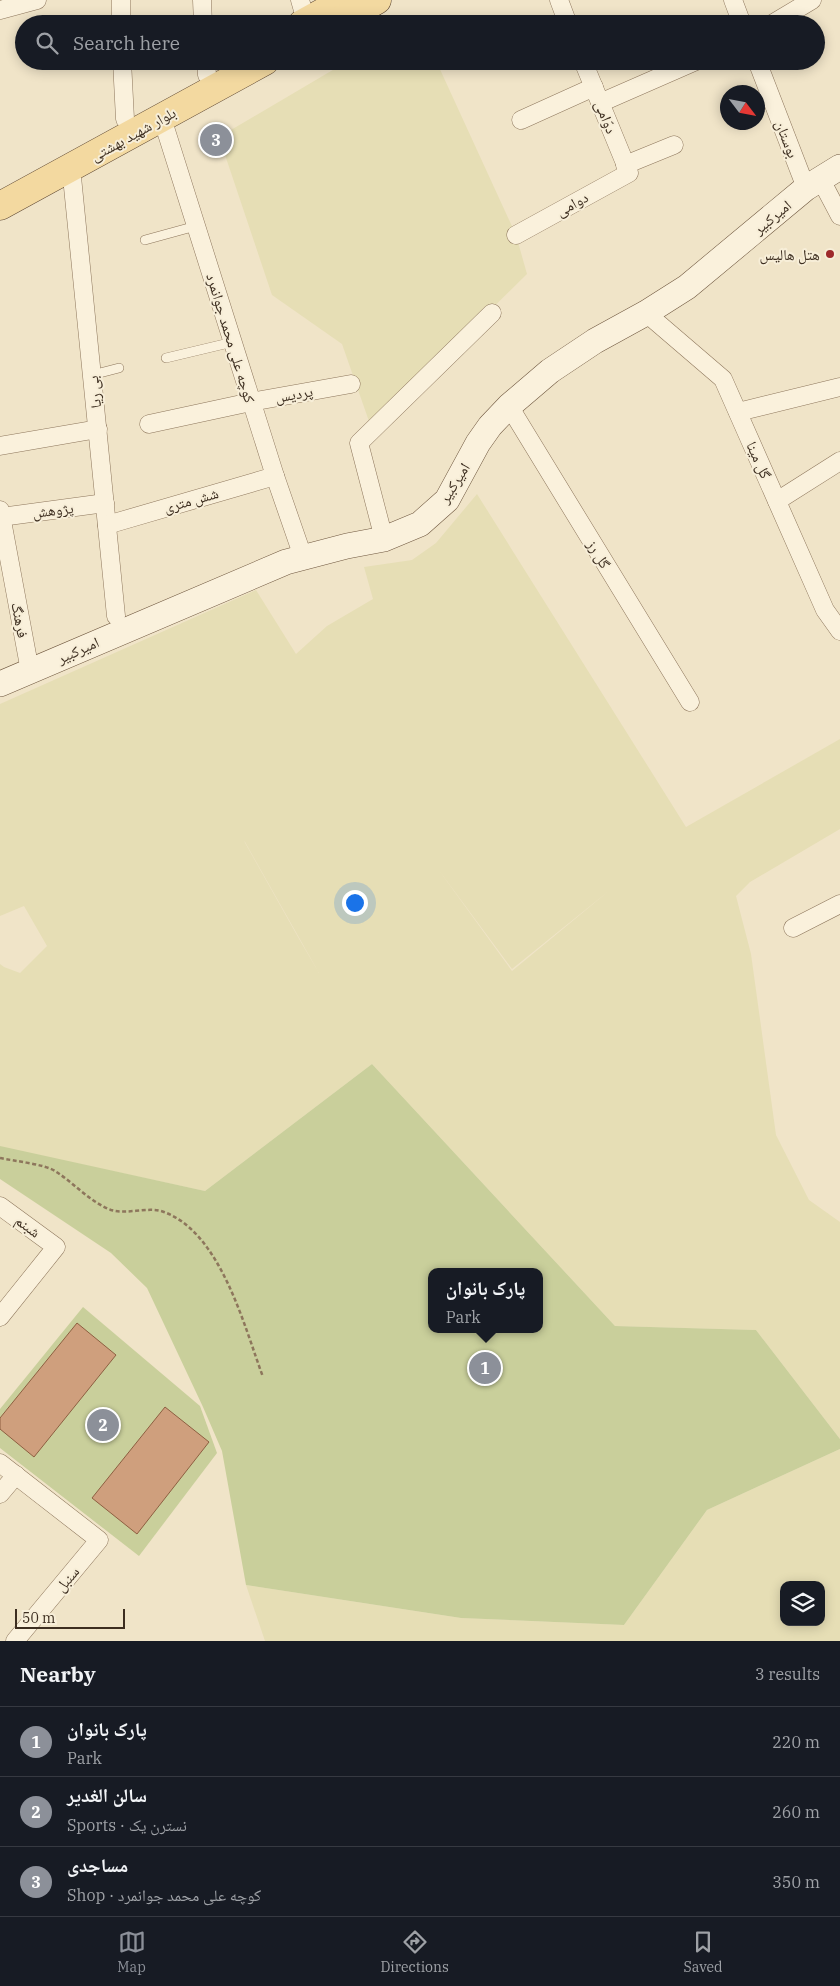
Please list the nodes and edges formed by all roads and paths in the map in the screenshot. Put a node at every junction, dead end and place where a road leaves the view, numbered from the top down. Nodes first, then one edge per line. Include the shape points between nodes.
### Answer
1 (37, 0) edge
2 (121, 0) edge
3 (202, 0) edge
4 (345, 0) edge
5 (377, 0) edge
6 (558, 0) edge
7 (733, 0) edge
8 (812, 0) edge
9 (0, 10) edge
10 (121, 15) edge
11 (203, 15) edge
12 (303, 15) edge
13 (350, 15) edge
14 (564, 15) edge
15 (739, 15) edge
16 (787, 15) edge
17 (122, 70) edge
18 (204, 70) edge
19 (249, 70) edge
20 (587, 70) edge
21 (675, 70) edge
22 (762, 70) edge
23 (594, 87) junction
24 (600, 103) junction
25 (162, 118) junction
26 (124, 119) junction
27 (521, 120) dead end
28 (674, 145) dead end
29 (71, 167) junction
30 (627, 169) junction
31 (822, 178) edge
32 (0, 187) edge
33 (0, 206) edge
34 (840, 216) edge
35 (196, 226) junction
36 (516, 235) dead end
37 (145, 240) dead end
38 (492, 313) dead end
39 (646, 313) junction
40 (233, 342) junction
41 (166, 358) dead end
42 (119, 368) dead end
43 (92, 375) junction
44 (351, 384) dead end
45 (840, 387) edge
46 (252, 402) junction
47 (509, 406) junction
48 (738, 412) junction
49 (150, 424) dead end
50 (98, 429) junction
51 (0, 446) edge
52 (840, 461) edge
53 (275, 476) junction
54 (777, 501) junction
55 (105, 504) junction
56 (1, 513) edge
57 (107, 525) junction
58 (384, 539) junction
59 (303, 557) junction
60 (4, 559) edge
61 (116, 616) dead end
62 (840, 632) edge
63 (30, 671) junction
64 (0, 684) edge
65 (690, 702) dead end
66 (840, 904) edge
67 (793, 928) dead end
68 (0, 1158) edge
69 (0, 1206) edge
70 (0, 1317) edge
71 (263, 1377) dead end
72 (0, 1463) edge
73 (16, 1475) junction
74 (0, 1494) edge
75 (15, 1641) edge

1 - 9 street
2 - 10 street
3 - 11 street
4 - 12 main road
5 - 13 main road
6 - 14 street
7 - 15 street
8 - 16 street
17 - 26 street
18 - 26 main road, بلوار شهید بهشتی
19 - 25 main road, بلوار شهید بهشتی
20 - 23 street, دوّامی
21 - 24 street
22 - 31 street, بوستان
23 - 24 street, دوّامی
23 - 27 street
24 - 30 street, دوّامی
25 - 29 main road, بلوار شهید بهشتی
25 - 35 street, کوچه علی محمد جوانمرد
26 - 32 main road, بلوار شهید بهشتی
28 - 30 street, دوامی
29 - 33 main road, بلوار شهید بهشتی
29 - 43 street, بی ریا
30 - 36 street, دوامی
31 - 34 street, بوستان
31 - 39 street, امیرکبیر via 687,287
35 - 37 lane
35 - 40 street, کوچه علی محمد جوانمرد
38 - 58 street via 359,443
39 - 47 street, امیرکبیر via 550,371
39 - 48 street, گل مینا via 723,379
40 - 41 lane
40 - 46 street, کوچه علی محمد جوانمرد
42 - 43 lane
43 - 50 street, بی ریا
44 - 46 street, پردیس
45 - 48 street
46 - 49 street, پردیس
46 - 53 street, کوچه علی محمد جوانمرد
47 - 58 street, امیرکبیر via 478,443 456,486 442,505 420,524
47 - 65 street, گل رز
48 - 54 street, گل مینا
50 - 51 street
50 - 55 street, بی ریا
52 - 54 street
53 - 57 street, شش متری
53 - 59 street, کوچه علی محمد جوانمرد
54 - 62 street, گل مینا via 824,610
55 - 56 street, پژوهش
55 - 57 street, بی ریا
56 - 60 street, فرهنگ
57 - 61 street, بی ریا
58 - 59 street, امیرکبیر
59 - 63 street, امیرکبیر
60 - 63 street, فرهنگ
63 - 64 street, امیرکبیر
66 - 67 street
68 - 71 path via 54,1170 84,1194 112,1210 163,1212 188,1226 210,1250 234,1298
69 - 70 street, شبنم via 56,1246
72 - 73 street
73 - 74 street
73 - 75 street, سنبل via 99,1540

